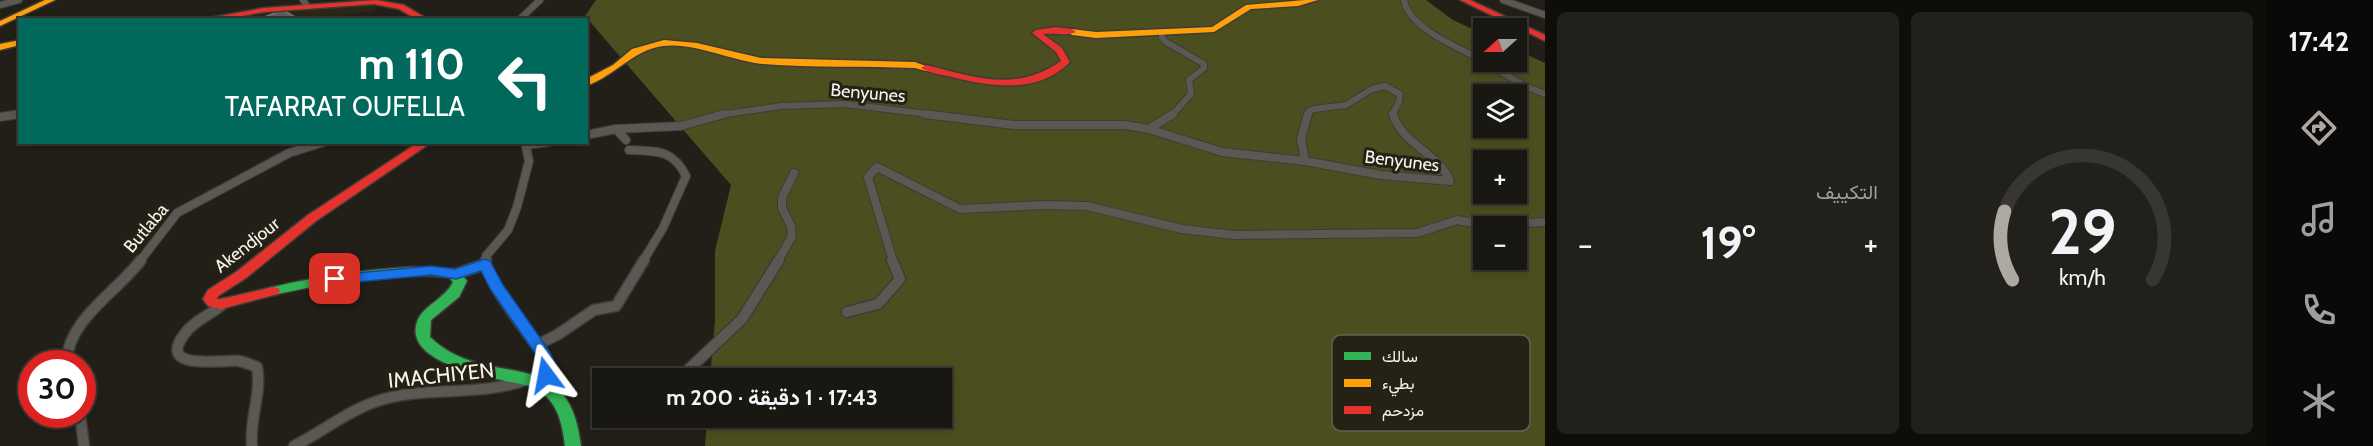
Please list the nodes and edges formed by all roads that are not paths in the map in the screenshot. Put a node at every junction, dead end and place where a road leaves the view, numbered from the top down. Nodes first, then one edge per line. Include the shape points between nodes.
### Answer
1 (19, 0) edge
2 (51, 0) edge
3 (540, 0) edge
4 (1314, 0) edge
5 (1404, 0) edge
6 (1464, 0) edge
7 (1503, 0) edge
8 (305, 3) edge
9 (0, 5) edge
10 (1545, 15) edge
11 (212, 18) edge
12 (422, 18) edge
13 (521, 18) edge
14 (0, 24) edge
15 (1162, 32) junction
16 (1545, 38) edge
17 (18, 42) edge
18 (0, 47) edge
19 (1473, 56) edge
20 (1502, 72) edge
21 (588, 82) edge
22 (1545, 94) edge
23 (18, 114) edge
24 (0, 117) edge
25 (616, 129) junction
26 (1149, 129) junction
27 (588, 135) edge
28 (626, 140) dead end
29 (318, 144) edge
30 (424, 144) edge
31 (526, 144) edge
32 (629, 150) dead end
33 (1305, 161) junction
34 (794, 173) dead end
35 (1545, 222) edge
36 (485, 264) junction
37 (456, 274) junction
38 (225, 303) junction
39 (847, 312) dead end
40 (537, 345) junction
41 (67, 350) edge
42 (690, 368) edge
43 (529, 379) junction
44 (542, 384) junction
45 (82, 428) edge
46 (84, 446) edge
47 (252, 446) edge
48 (294, 446) edge
49 (573, 446) edge

1 - 9 street
2 - 14 main road
3 - 13 street
4 - 15 main road via 1251,6 1214,29
5 - 19 street via 1406,11 1424,28
6 - 16 main road
7 - 10 street
8 - 11 main road
8 - 12 main road via 383,2
15 - 21 main road via 1096,35 1038,31 1038,36 1060,51 1066,62 1053,73 1020,83 978,81 915,65 761,61 707,47 664,43 635,51
15 - 26 street via 1166,42 1201,60 1204,68 1189,80 1188,100 1166,121
17 - 18 main road
20 - 22 street
23 - 24 street
25 - 26 street, Benyunes via 681,126 730,113 829,104 1014,125 1108,123
25 - 27 street, Benyunes
25 - 28 street
26 - 33 street, Benyunes via 1222,152
29 - 41 street, Butlaba via 289,153 177,213 138,264 72,336
30 - 38 main road, Akendjour via 312,218 210,297 213,303
31 - 36 street via 529,161 517,207 508,230 486,256
32 - 40 street via 665,153 682,164 686,176 663,228 616,306 598,308
33 - 33 street, Benyunes via 1381,175 1450,181 1448,173 1397,123 1392,115 1400,94 1389,88 1371,88 1348,105 1310,111 1301,138
34 - 42 street via 782,198 782,208 791,226 789,244 751,308
35 - 39 street via 1485,225 1456,220 1416,232 1234,235 1182,230 1087,206 960,209 877,167 868,177 900,279 878,304
36 - 37 street
36 - 40 street via 496,287
37 - 38 main road, Akendjour via 431,270 356,277
37 - 43 main road via 458,289 434,307 423,323 421,335 426,345 435,353 466,365
38 - 47 street via 189,327 179,350 190,362 238,361 256,367 260,381 250,424
40 - 44 street via 546,363
43 - 44 main road
43 - 48 street, IMACHIYEN via 495,390 384,399 349,413
44 - 49 main road via 550,387 560,401
45 - 46 street

